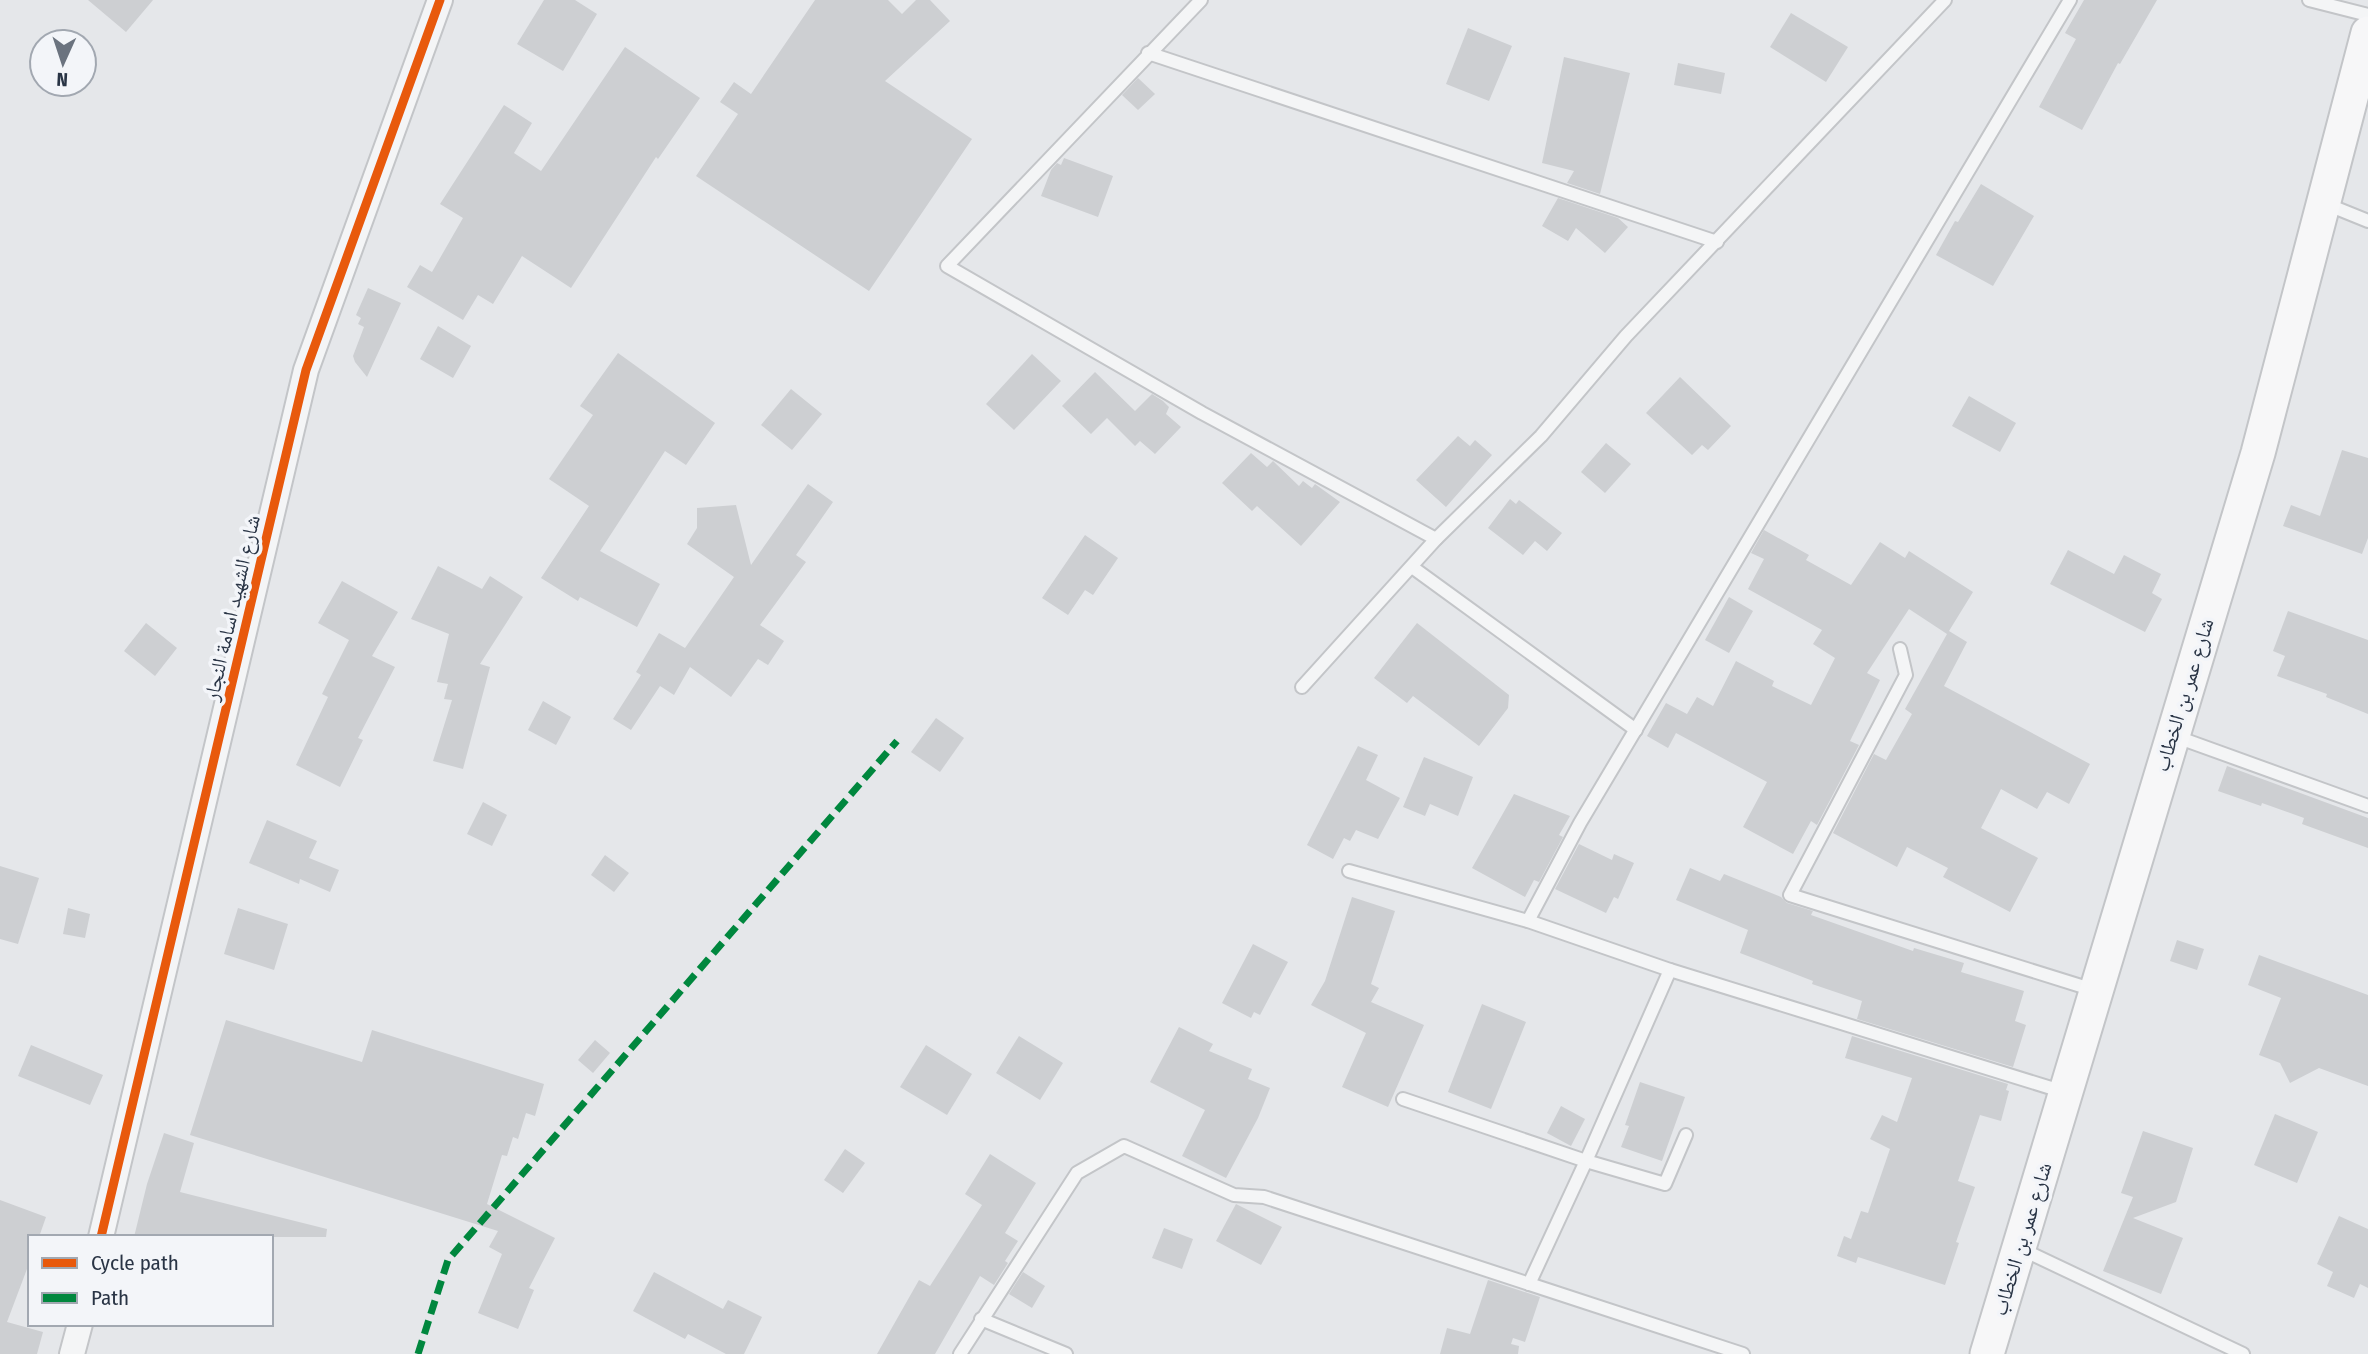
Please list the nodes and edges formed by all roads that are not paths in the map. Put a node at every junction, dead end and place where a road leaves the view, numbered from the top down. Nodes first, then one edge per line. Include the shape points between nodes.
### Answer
1 (440, 0) edge
2 (1201, 0) edge
3 (1945, 0) edge
4 (2070, 0) edge
5 (2309, 0) edge
6 (2368, 15) edge
7 (2368, 33) edge
8 (1148, 53) junction
9 (2323, 203) junction
10 (2368, 221) edge
11 (1717, 242) junction
12 (1436, 539) junction
13 (1412, 567) junction
14 (1900, 649) dead end
15 (1302, 687) dead end
16 (1636, 730) junction
17 (2172, 735) junction
18 (2368, 806) edge
19 (1349, 871) dead end
20 (1528, 921) junction
21 (1670, 970) junction
22 (2097, 991) junction
23 (2067, 1093) junction
24 (1403, 1099) dead end
25 (1686, 1135) dead end
26 (1586, 1161) junction
27 (101, 1235) edge
28 (2020, 1248) junction
29 (1529, 1284) junction
30 (981, 1319) junction
31 (79, 1326) edge
32 (72, 1354) edge
33 (960, 1354) edge
34 (1066, 1354) edge
35 (1743, 1354) edge
36 (1987, 1354) edge
37 (2243, 1354) edge

1 - 27 street, شارع الشهيد اسامة النجار via 306,370
2 - 8 lane
3 - 11 lane
4 - 16 lane
5 - 6 lane
7 - 9 main road, شارع عمر بن الخطاب
8 - 11 lane
8 - 12 lane via 947,266 1202,413
9 - 10 lane
9 - 17 main road, شارع عمر بن الخطاب via 2258,453
11 - 12 lane via 1626,336 1541,436
12 - 13 lane
13 - 15 lane
13 - 16 lane
14 - 22 lane via 1906,675 1790,895
16 - 20 lane
17 - 18 lane
17 - 22 main road, شارع عمر بن الخطاب
19 - 20 lane
20 - 21 lane
21 - 23 lane
21 - 26 lane
22 - 23 main road, شارع عمر بن الخطاب
23 - 28 main road, شارع عمر بن الخطاب
24 - 26 lane
25 - 26 lane via 1665,1184
26 - 29 lane
28 - 36 main road, شارع عمر بن الخطاب
28 - 37 lane
29 - 30 lane via 1264,1197 1234,1195 1125,1146 1077,1173
29 - 35 lane
30 - 33 lane
30 - 34 lane
31 - 32 street

